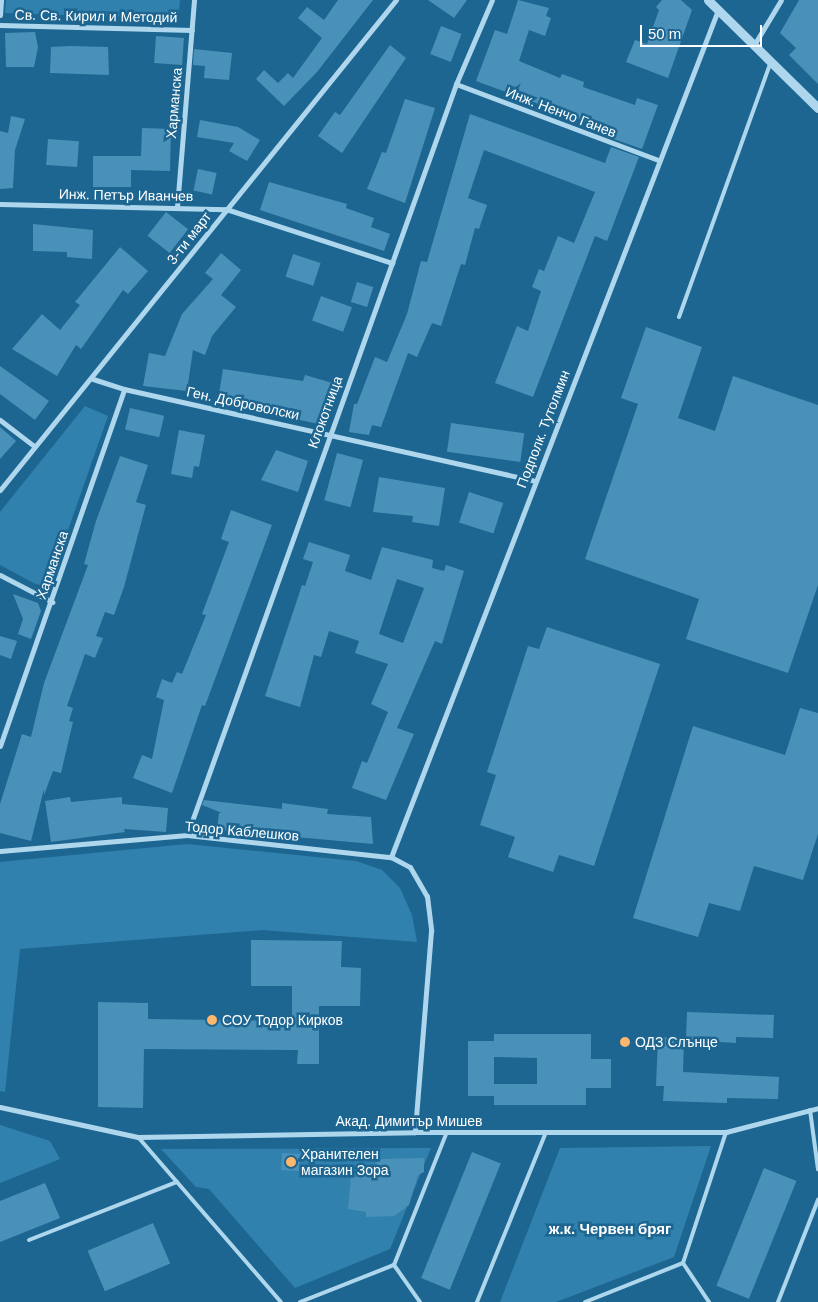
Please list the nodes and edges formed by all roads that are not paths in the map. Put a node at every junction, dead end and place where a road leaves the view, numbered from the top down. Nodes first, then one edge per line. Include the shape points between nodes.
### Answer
1 (2, 0) edge
2 (194, 0) edge
3 (396, 0) edge
4 (492, 0) edge
5 (708, 0) edge
6 (781, 0) edge
7 (718, 10) junction
8 (0, 15) edge
9 (0, 25) edge
10 (192, 30) junction
11 (754, 45) junction
12 (771, 62) junction
13 (456, 84) junction
14 (818, 108) edge
15 (658, 160) junction
16 (0, 204) edge
17 (177, 208) junction
18 (226, 209) junction
19 (392, 263) junction
20 (679, 317) dead end
21 (93, 379) junction
22 (124, 389) junction
23 (0, 420) edge
24 (330, 433) junction
25 (34, 446) junction
26 (535, 481) junction
27 (0, 490) edge
28 (0, 575) edge
29 (52, 602) junction
30 (0, 746) edge
31 (187, 835) junction
32 (0, 851) edge
33 (391, 857) junction
34 (0, 1107) edge
35 (818, 1108) edge
36 (810, 1110) junction
37 (415, 1132) junction
38 (447, 1132) junction
39 (546, 1132) junction
40 (726, 1132) junction
41 (138, 1137) junction
42 (818, 1169) edge
43 (177, 1182) junction
44 (818, 1200) edge
45 (29, 1240) dead end
46 (683, 1263) junction
47 (394, 1266) junction
48 (281, 1302) edge
49 (300, 1302) edge
50 (420, 1302) edge
51 (477, 1302) edge
52 (585, 1302) edge
53 (709, 1302) edge
54 (778, 1302) edge

1 - 8 street
2 - 10 street, Харманска
3 - 18 street, 3-ти март
4 - 13 street, Клокотница
5 - 7 street
6 - 11 street
7 - 11 street
7 - 15 street, Подполк. Тутолмин
9 - 10 street, Св. Св. Кирил и Методий
10 - 17 street, Харманска
11 - 12 street
12 - 14 street
12 - 20 lane
13 - 15 street, Инж. Ненчо Ганев
13 - 19 street, Клокотница
15 - 26 street, Подполк. Тутолмин
16 - 17 street, Инж. Петър Иванчев
17 - 18 street, Инж. Петър Иванчев
18 - 19 street, Инж. Петър Иванчев
18 - 21 street, 3-ти март
19 - 24 street, Клокотница
21 - 22 street, Ген. Доброволски
21 - 25 street, 3-ти март
22 - 24 street, Ген. Доброволски
22 - 29 street, Харманска
23 - 25 street
24 - 26 street, Ген. Доброволски
24 - 31 street, Клокотница
25 - 27 street, 3-ти март
26 - 33 street, Подполк. Тутолмин
28 - 29 street
29 - 30 street, Харманска
31 - 32 street, Тодор Каблешков
31 - 33 street, Тодор Каблешков
33 - 37 street via 410,868 427,896 431,931
34 - 41 street, Акад. Димитър Мишев
35 - 36 street, Акад. Димитър Мишев
36 - 40 street, Акад. Димитър Мишев
36 - 42 lane
37 - 38 street, Акад. Димитър Мишев
37 - 41 street, Акад. Димитър Мишев
38 - 39 street, Акад. Димитър Мишев
38 - 47 lane
39 - 40 street, Акад. Димитър Мишев
39 - 51 lane
40 - 46 lane
41 - 43 lane
43 - 45 lane
43 - 48 lane
44 - 54 lane
46 - 52 lane
46 - 53 lane
47 - 49 lane
47 - 50 lane

